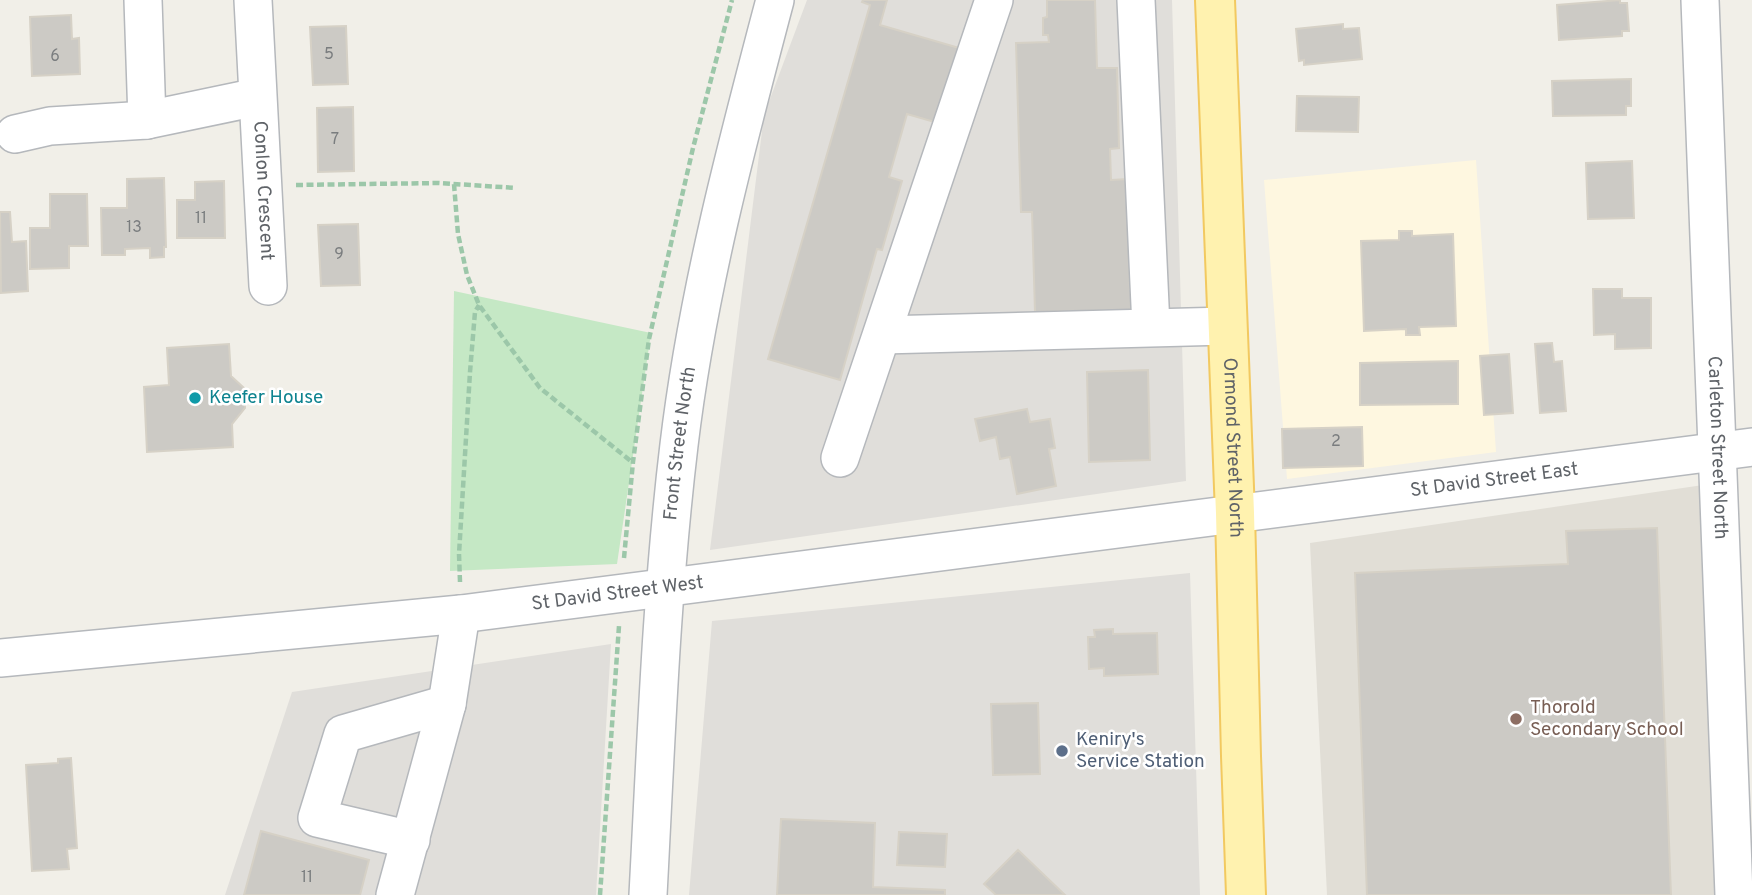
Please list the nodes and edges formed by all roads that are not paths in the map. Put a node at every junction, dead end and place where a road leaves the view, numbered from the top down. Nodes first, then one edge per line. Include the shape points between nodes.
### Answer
1 (143, 0) edge
2 (253, 0) edge
3 (775, 0) edge
4 (994, 0) edge
5 (1136, 0) edge
6 (1214, 0) edge
7 (1700, 0) edge
8 (257, 97) junction
9 (147, 120) junction
10 (15, 134) dead end
11 (268, 286) dead end
12 (1227, 326) junction
13 (1151, 327) junction
14 (882, 335) junction
15 (1735, 449) edge
16 (840, 458) dead end
17 (1235, 513) junction
18 (665, 587) junction
19 (461, 614) junction
20 (0, 658) edge
21 (446, 704) junction
22 (411, 840) junction
23 (395, 895) edge
24 (648, 895) edge
25 (1246, 895) edge
26 (1734, 895) edge

1 - 9 street
2 - 8 street, Conlon Crescent
3 - 18 street, Front Street North via 729,174 701,307 679,444
4 - 14 street
5 - 13 street
6 - 12 main road, Ormond Street North
7 - 15 street, Carleton Street North
8 - 9 street, Conlon Crescent
8 - 11 street, Conlon Crescent
9 - 10 street, Conlon Crescent via 50,126
12 - 13 street
12 - 17 main road, Ormond Street North
13 - 14 street
14 - 16 street
15 - 17 street, St David Street East
15 - 26 street, Carleton Street North
17 - 18 street, St David Street West
17 - 25 main road, Ormond Street North
18 - 19 street, St David Street West
18 - 24 street, Front Street North
19 - 20 street, St David Street West
19 - 21 street
21 - 22 street
21 - 22 street via 343,734 317,818
22 - 23 street

